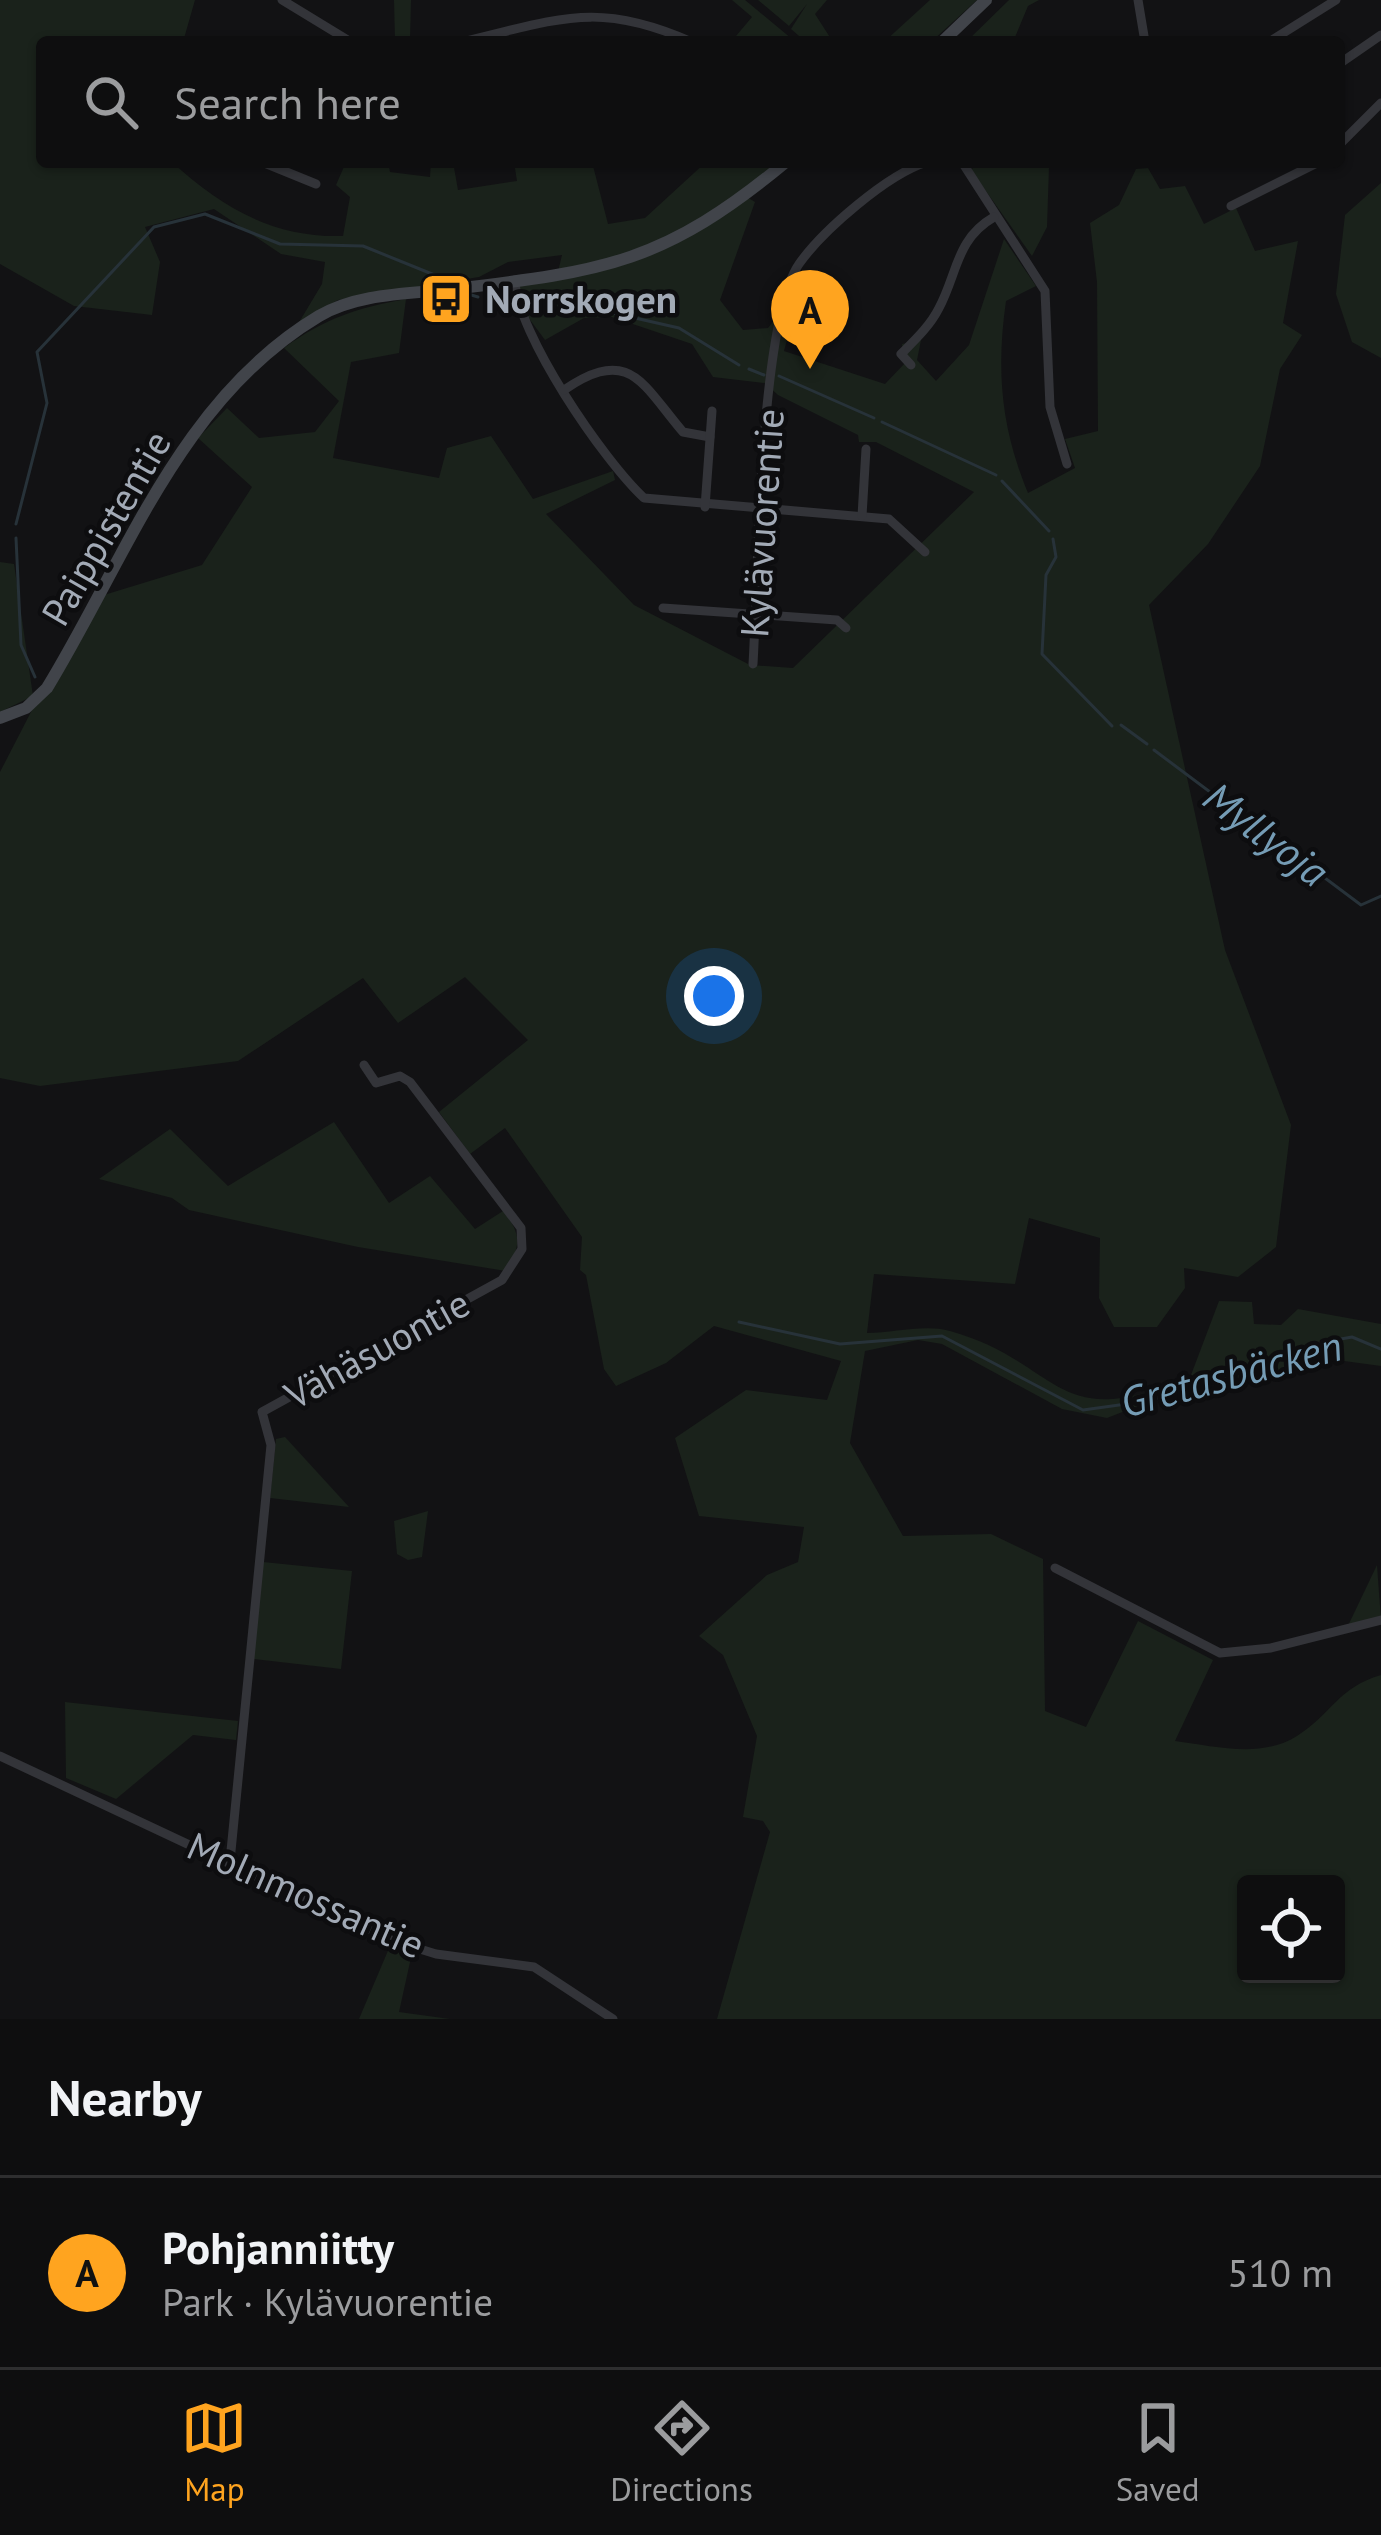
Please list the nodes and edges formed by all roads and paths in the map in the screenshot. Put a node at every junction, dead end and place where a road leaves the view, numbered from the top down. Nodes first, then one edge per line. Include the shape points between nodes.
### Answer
1 (282, 0) edge
2 (986, 0) edge
3 (1138, 0) edge
4 (1336, 0) edge
5 (1381, 35) edge
6 (330, 36) edge
7 (482, 36) edge
8 (682, 36) edge
9 (948, 36) edge
10 (1144, 36) edge
11 (1279, 36) edge
12 (1345, 60) edge
13 (1381, 103) edge
14 (1345, 139) edge
15 (280, 168) edge
16 (778, 168) edge
17 (914, 168) edge
18 (965, 168) edge
19 (1307, 168) edge
20 (316, 184) dead end
21 (1231, 206) dead end
22 (994, 217) junction
23 (515, 280) junction
24 (911, 364) dead end
25 (564, 390) junction
26 (712, 411) dead end
27 (710, 437) junction
28 (866, 449) dead end
29 (1067, 464) dead end
30 (705, 506) junction
31 (764, 508) junction
32 (862, 516) junction
33 (926, 552) dead end
34 (663, 608) dead end
35 (756, 614) junction
36 (846, 628) dead end
37 (753, 664) dead end
38 (0, 718) edge
39 (364, 1065) dead end
40 (1055, 1568) dead end
41 (1381, 1620) edge
42 (0, 1756) edge
43 (230, 1861) junction
44 (613, 2019) edge

1 - 6 street
2 - 9 street
3 - 10 street
4 - 11 street
5 - 12 street
7 - 8 street via 588,4 632,7
13 - 14 street
15 - 20 street
16 - 23 street, Paippistentie via 649,254
17 - 31 street, Kylävuorentie via 885,182 797,268 771,364
18 - 22 street
19 - 21 street
22 - 24 street via 963,244 938,311 901,354
22 - 29 street via 1046,291 1050,407
23 - 25 street via 526,332
23 - 38 street, Paippistentie via 340,306 282,343 176,454 47,688
25 - 27 street via 592,371 629,374 644,379 683,432
25 - 30 street via 638,494
26 - 27 street
27 - 30 street
28 - 32 street
30 - 31 street
31 - 32 street
31 - 35 street, Kylävuorentie
32 - 33 street via 889,519
34 - 35 street
35 - 36 street via 837,620
35 - 37 street, Kylävuorentie
39 - 43 street, Vähäsuontie via 376,1083 400,1076 410,1082 521,1228 522,1250 502,1280 262,1412 271,1445
40 - 41 street via 1220,1654
42 - 43 street, Molnmossantie
43 - 44 street, Molnmossantie via 394,1941 534,1967

